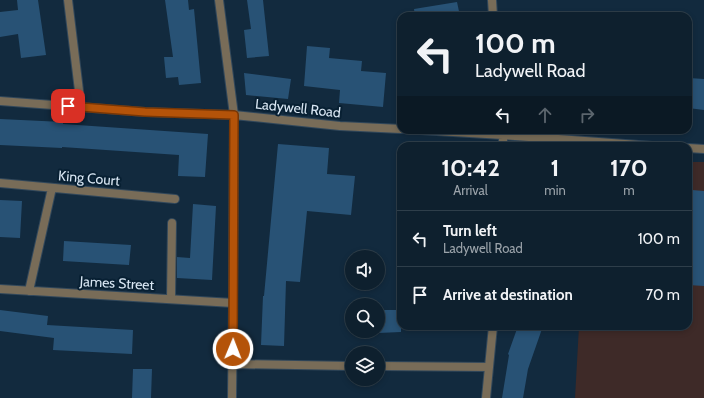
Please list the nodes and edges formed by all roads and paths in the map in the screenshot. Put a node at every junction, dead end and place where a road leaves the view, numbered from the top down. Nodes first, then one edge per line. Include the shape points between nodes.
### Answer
1 (68, 0) edge
2 (219, 0) edge
3 (492, 0) edge
4 (494, 12) edge
5 (0, 101) edge
6 (81, 107) junction
7 (234, 115) junction
8 (397, 129) edge
9 (518, 134) edge
10 (576, 142) edge
11 (692, 148) edge
12 (704, 149) edge
13 (0, 183) edge
14 (52, 188) junction
15 (175, 198) dead end
16 (172, 223) dead end
17 (0, 289) edge
18 (29, 291) junction
19 (171, 299) junction
20 (233, 303) junction
21 (493, 330) edge
22 (233, 364) junction
23 (345, 366) edge
24 (385, 366) edge
25 (488, 367) junction
26 (232, 398) edge
27 (486, 398) edge

1 - 6 street
2 - 7 street
3 - 4 street
5 - 6 street, Ladywell Road
6 - 7 street, Ladywell Road
7 - 8 street, Ladywell Road via 340,126
7 - 20 street
9 - 10 street
11 - 12 street
13 - 14 street, King Court
14 - 15 street, King Court
14 - 18 street
16 - 19 street
17 - 18 street, James Street
18 - 19 street, James Street
19 - 20 street, James Street
20 - 22 street
21 - 25 street
22 - 23 street
22 - 26 street
24 - 25 street
25 - 27 street

